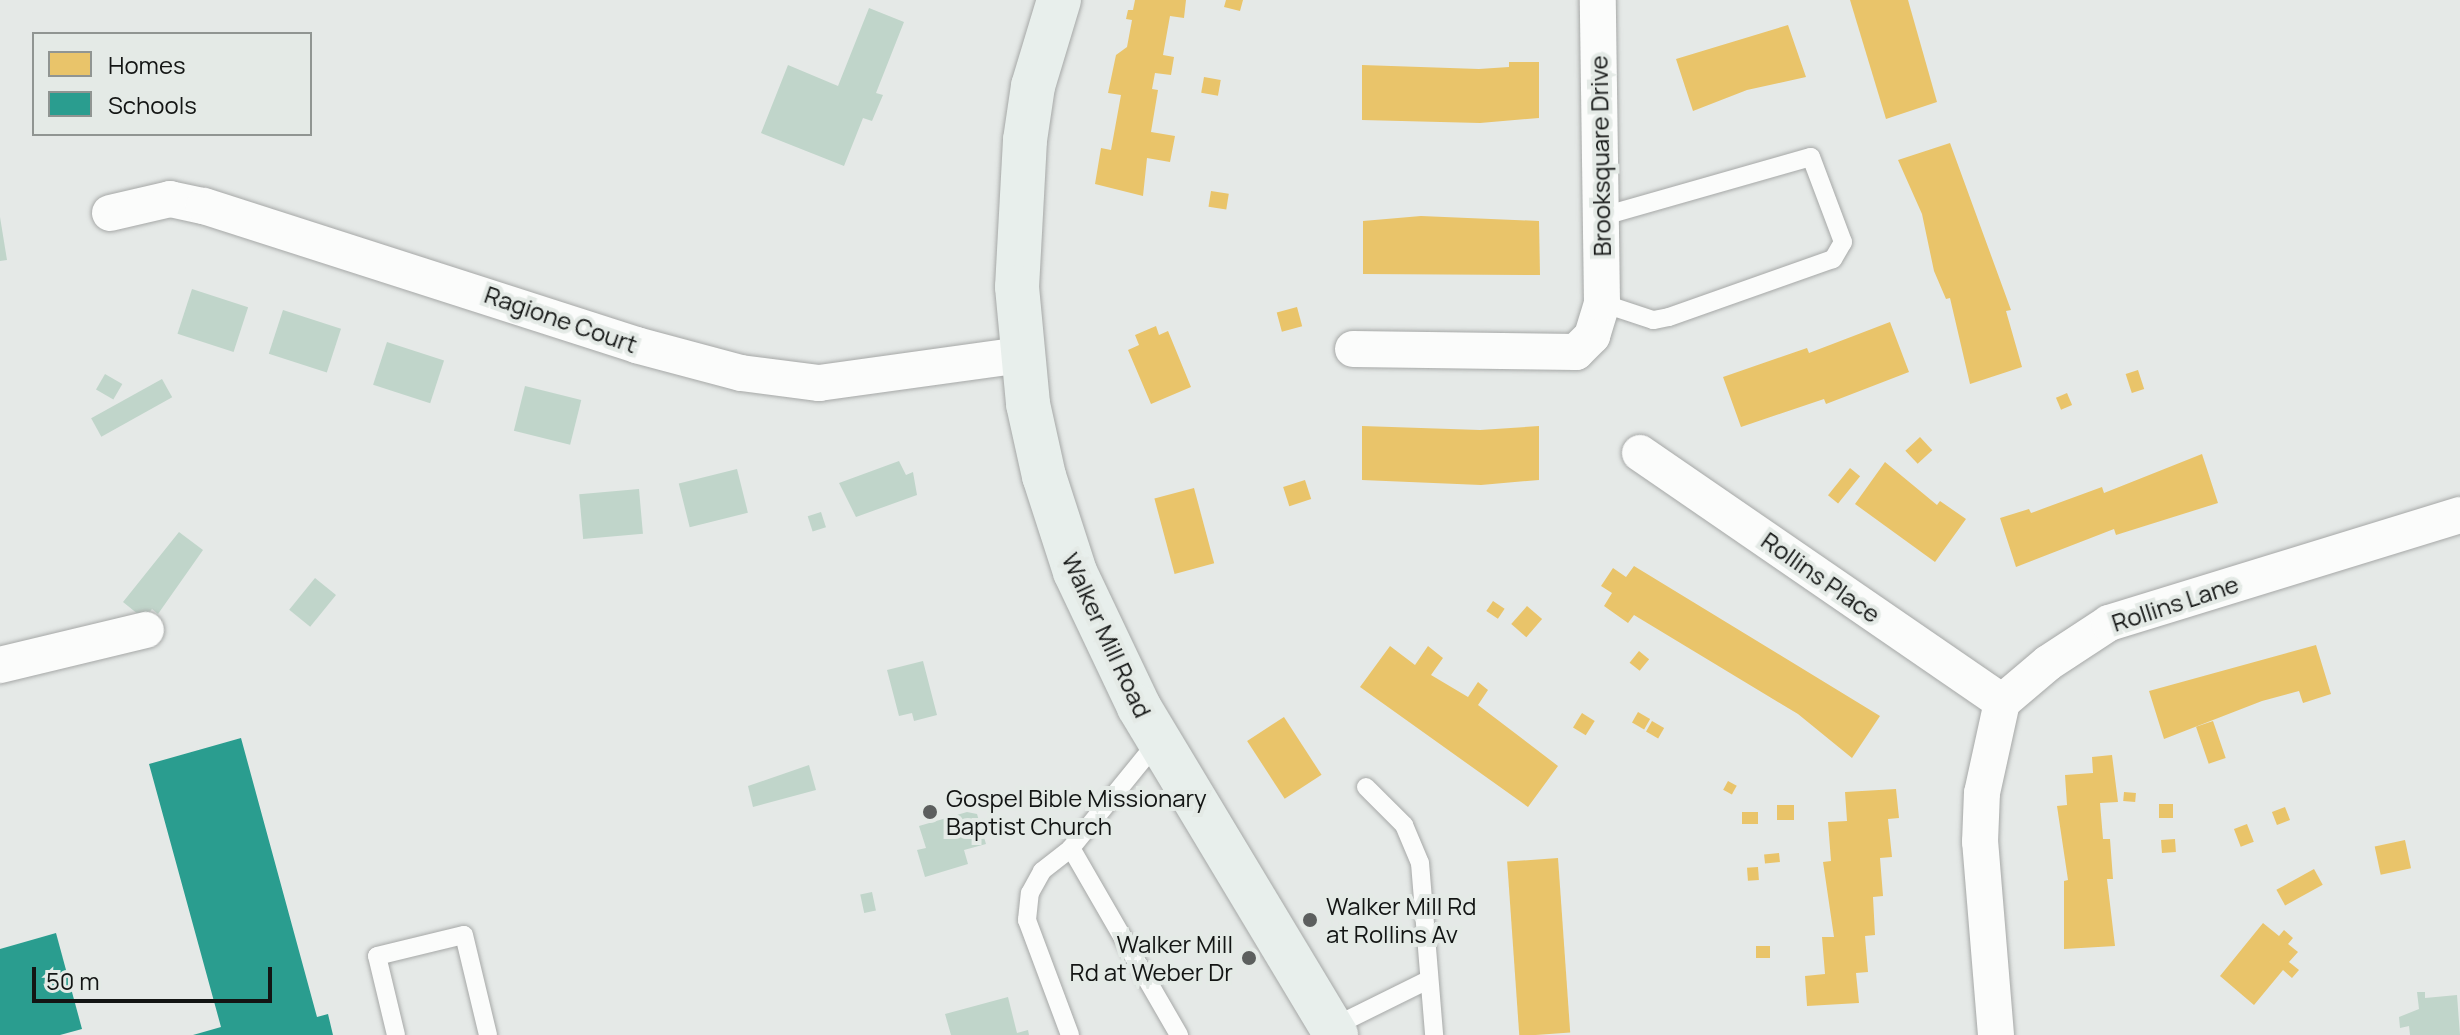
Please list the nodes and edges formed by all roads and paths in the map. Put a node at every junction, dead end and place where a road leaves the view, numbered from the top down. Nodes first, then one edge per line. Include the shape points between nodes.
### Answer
1 (1059, 0) edge
2 (1598, 0) edge
3 (110, 213) dead end
4 (1600, 217) junction
5 (1602, 308) junction
6 (1353, 349) dead end
7 (1022, 355) junction
8 (1640, 453) dead end
9 (2460, 515) edge
10 (146, 630) dead end
11 (0, 665) edge
12 (2002, 702) junction
13 (1158, 741) junction
14 (1366, 787) dead end
15 (1071, 848) junction
16 (1428, 980) junction
17 (1334, 1031) edge
18 (396, 1035) edge
19 (488, 1035) edge
20 (1070, 1035) edge
21 (1179, 1035) edge
22 (1434, 1035) edge
23 (1996, 1035) edge

1 - 7 street, Walker Mill Road via 1033,86 1025,140 1017,287
2 - 4 street, Brooksquare Drive
3 - 7 street, Ragione Court via 170,199 204,206 636,345 741,373 819,383
4 - 5 street, Brooksquare Drive
4 - 5 lane via 1811,157 1843,242 1833,259 1669,317 1653,320
5 - 6 street via 1592,336 1576,352
7 - 13 street, Walker Mill Road via 1044,476 1075,572
8 - 12 street, Rollins Place
9 - 12 street, Rollins Lane via 2109,623 2048,663
10 - 11 street
12 - 23 street via 1982,793 1980,842
13 - 15 lane
13 - 17 street, Walker Mill Road
14 - 16 lane via 1391,808 1413,840 1424,891
15 - 20 lane via 1042,871 1030,893 1027,920
15 - 21 lane
16 - 17 lane
16 - 22 lane
18 - 19 lane via 377,956 464,935

